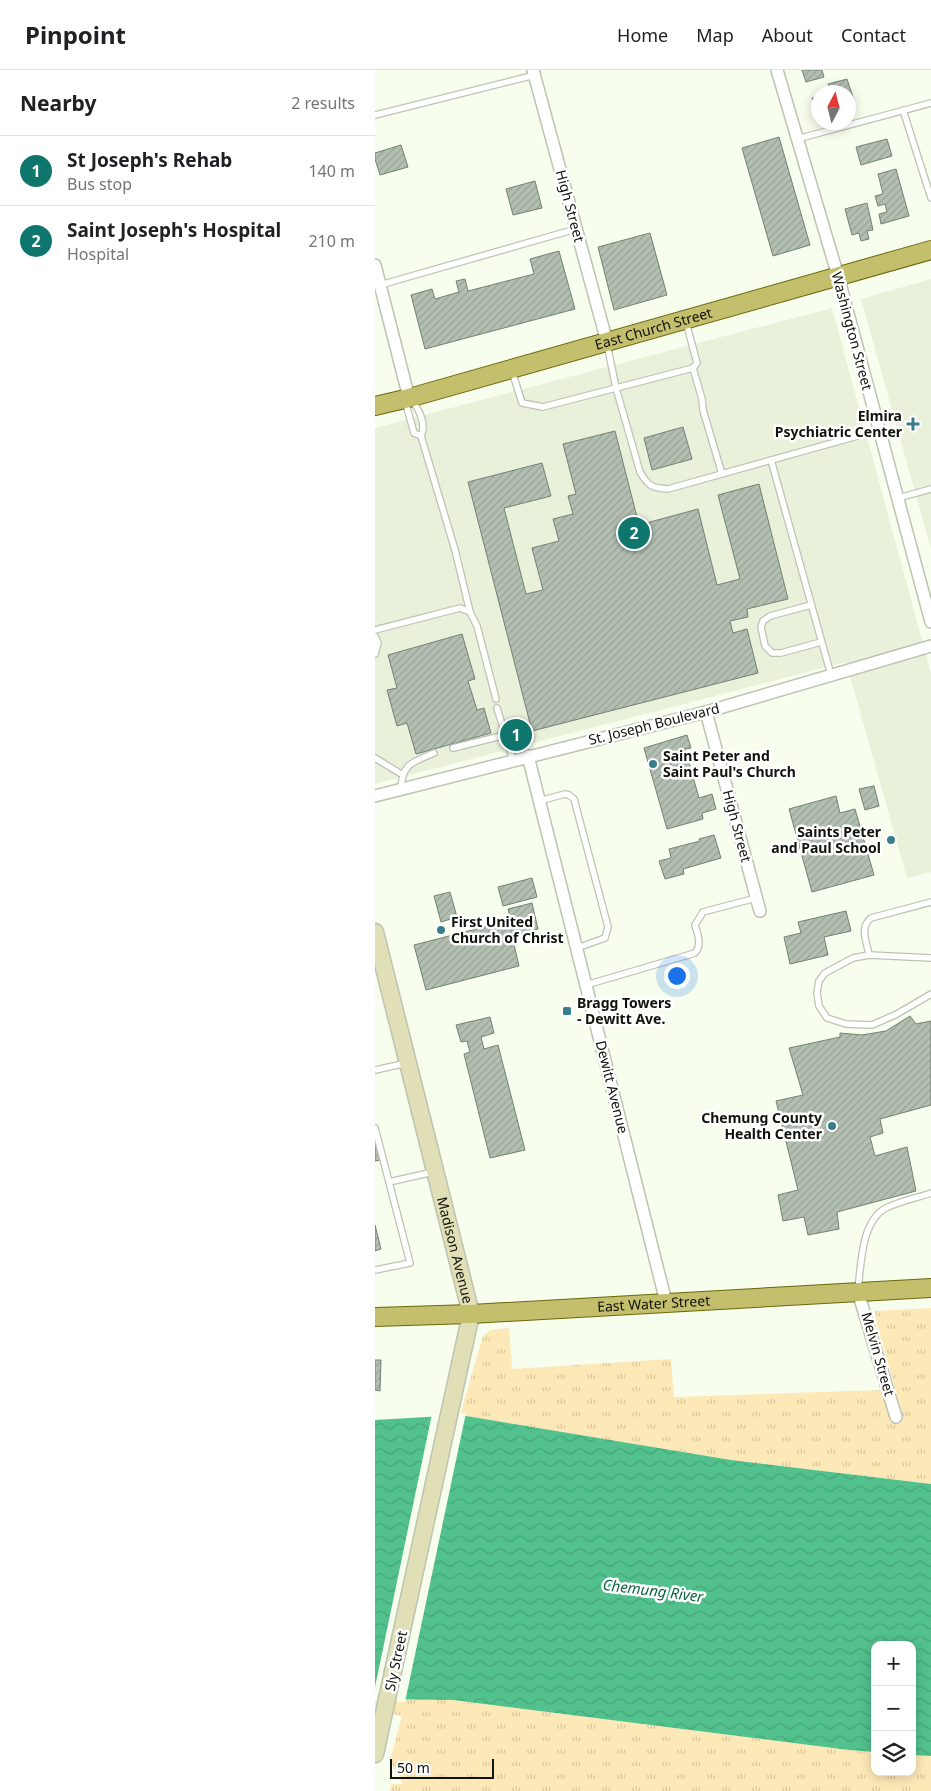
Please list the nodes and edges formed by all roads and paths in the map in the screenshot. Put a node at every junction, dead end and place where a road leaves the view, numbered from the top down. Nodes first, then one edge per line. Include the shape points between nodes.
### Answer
1 (777, 70) edge
2 (534, 72) edge
3 (931, 103) edge
4 (903, 110) junction
5 (375, 115) edge
6 (797, 139) junction
7 (931, 198) edge
8 (576, 229) junction
9 (931, 250) edge
10 (375, 265) edge
11 (837, 276) junction
12 (380, 285) junction
13 (685, 320) junction
14 (607, 342) junction
15 (693, 368) junction
16 (511, 369) junction
17 (616, 388) junction
18 (409, 398) junction
19 (375, 406) edge
20 (879, 430) junction
21 (421, 436) junction
22 (771, 460) junction
23 (722, 474) junction
24 (931, 489) edge
25 (898, 498) junction
26 (811, 605) junction
27 (470, 612) junction
28 (931, 622) edge
29 (375, 630) edge
30 (375, 636) edge
31 (821, 642) junction
32 (931, 646) edge
33 (375, 654) edge
34 (831, 675) junction
35 (495, 699) dead end
36 (497, 708) dead end
37 (705, 712) junction
38 (505, 735) junction
39 (453, 748) dead end
40 (434, 753) dead end
41 (528, 756) junction
42 (375, 758) edge
43 (513, 760) junction
44 (403, 775) junction
45 (401, 789) junction
46 (375, 796) edge
47 (539, 801) junction
48 (756, 898) junction
49 (931, 902) edge
50 (760, 911) dead end
51 (375, 932) edge
52 (577, 948) junction
53 (869, 955) junction
54 (931, 958) edge
55 (380, 975) edge
56 (586, 985) junction
57 (931, 994) edge
58 (408, 1063) junction
59 (375, 1070) edge
60 (375, 1128) edge
61 (435, 1171) junction
62 (389, 1182) junction
63 (931, 1193) edge
64 (375, 1270) edge
65 (931, 1288) edge
66 (858, 1292) junction
67 (666, 1302) junction
68 (471, 1314) junction
69 (375, 1317) edge
70 (896, 1417) dead end
71 (409, 1598) joint
72 (375, 1754) edge

1 - 6 street, Washington Street
2 - 5 lane
2 - 8 street, High Street
3 - 4 lane
4 - 6 lane
4 - 7 lane
6 - 11 street, Washington Street
8 - 12 lane
8 - 14 street, High Street
9 - 11 main road, East Church Street
10 - 12 street
11 - 13 main road, East Church Street
11 - 20 street, Washington Street
12 - 18 street
13 - 14 main road, East Church Street
13 - 15 lane via 697,363
14 - 16 main road, East Church Street
14 - 17 lane
15 - 17 lane
15 - 23 lane
16 - 17 lane via 522,403 543,407
16 - 18 main road, East Church Street
17 - 23 lane via 645,482 655,488 668,489
18 - 19 main road, East Church Street
18 - 21 lane via 417,405 424,430
18 - 21 lane via 407,408 414,433
20 - 22 lane
20 - 25 street, Washington Street
21 - 27 lane
22 - 23 lane
22 - 26 lane
24 - 25 lane
25 - 28 street, Washington Street
26 - 31 lane
26 - 31 lane via 770,616 763,621 765,646 772,653 781,653
27 - 29 lane via 459,608
27 - 35 lane via 477,626
30 - 33 lane via 378,643
31 - 34 lane
32 - 34 street, St. Joseph Boulevard
34 - 37 street, St. Joseph Boulevard
36 - 38 lane
37 - 41 street, St. Joseph Boulevard
37 - 48 street, High Street
38 - 39 lane
38 - 43 lane
40 - 44 lane via 409,764
41 - 43 street, St. Joseph Boulevard
41 - 47 street, Dewitt Avenue
42 - 44 lane
43 - 45 street, St. Joseph Boulevard
44 - 45 lane
45 - 46 street, St. Joseph Boulevard
47 - 52 street, Dewitt Avenue
47 - 52 lane via 565,794 574,799 608,933 605,938
48 - 50 street, High Street
48 - 56 lane via 703,912 695,925 699,943 695,953
49 - 53 lane via 866,922 864,928
51 - 55 main road, Madison Avenue
52 - 56 street, Dewitt Avenue
53 - 54 lane
53 - 57 lane via 853,958 825,973 819,981 819,1006 827,1018 846,1024 872,1025
55 - 58 main road, Madison Avenue
56 - 67 street, Dewitt Avenue
58 - 59 lane
58 - 61 main road, Madison Avenue
60 - 62 lane
61 - 62 lane
61 - 68 main road, Madison Avenue
62 - 64 lane via 410,1263
63 - 66 lane via 885,1209 871,1222 862,1252
65 - 66 main road, East Water Street
66 - 67 main road, East Water Street
66 - 70 street, Melvin Street
67 - 68 main road, East Water Street
68 - 69 main road, East Water Street
68 - 71 main road, Madison Avenue
71 - 72 main road, Sly Street

